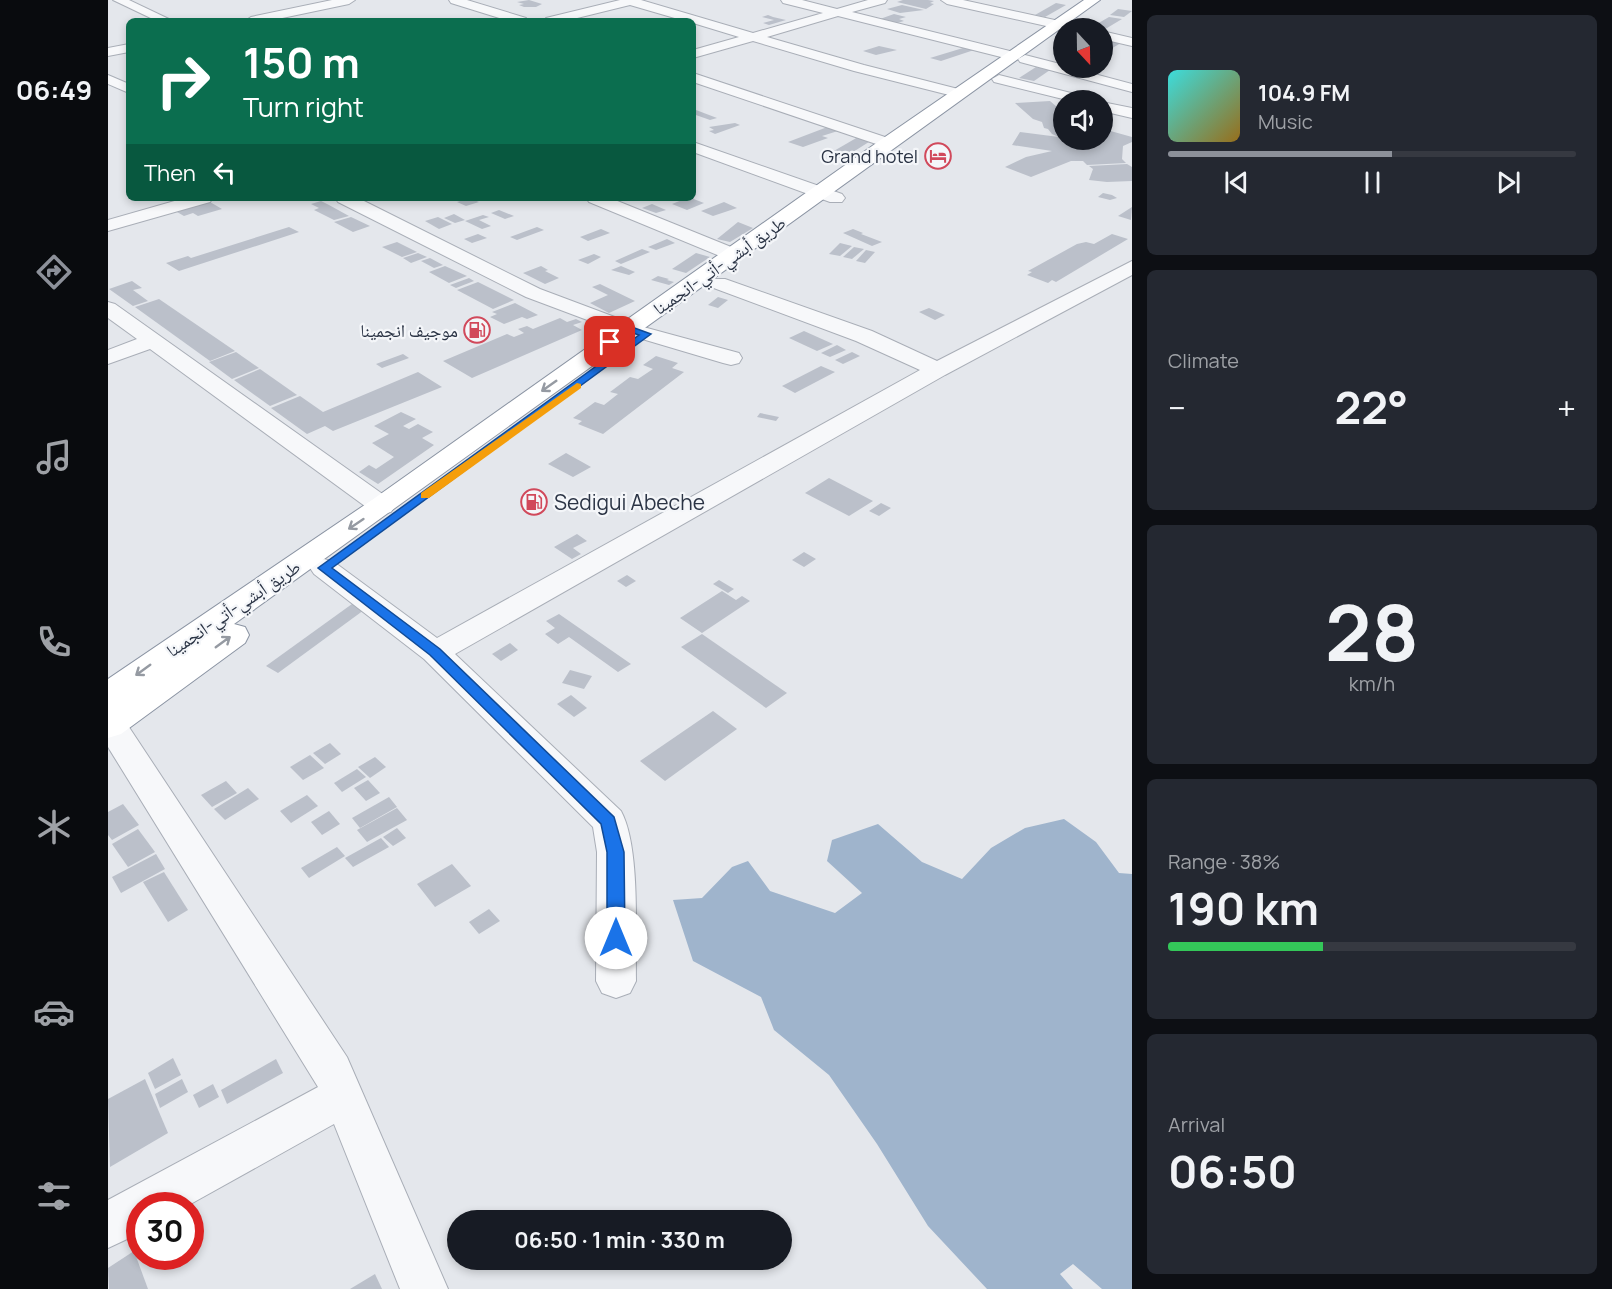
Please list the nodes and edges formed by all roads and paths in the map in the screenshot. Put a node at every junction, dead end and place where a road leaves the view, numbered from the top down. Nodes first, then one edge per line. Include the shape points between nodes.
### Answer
1 (147, 0) edge
2 (349, 0) edge
3 (455, 0) edge
4 (631, 0) edge
5 (787, 0) edge
6 (881, 0) edge
7 (947, 0) edge
8 (1101, 1) edge
9 (123, 2) edge
10 (108, 8) edge
11 (308, 9) junction
12 (836, 13) junction
13 (328, 16) dead end
14 (160, 18) edge
15 (265, 18) edge
16 (512, 18) edge
17 (562, 18) edge
18 (688, 18) edge
19 (1079, 18) edge
20 (696, 20) edge
21 (1053, 25) edge
22 (1053, 36) edge
23 (749, 37) junction
24 (1113, 38) edge
25 (1132, 42) edge
26 (126, 49) edge
27 (108, 52) edge
28 (696, 53) edge
29 (1019, 58) junction
30 (696, 78) edge
31 (108, 79) edge
32 (999, 79) junction
33 (126, 88) edge
34 (1132, 88) edge
35 (1053, 93) edge
36 (961, 94) junction
37 (1113, 109) edge
38 (1132, 113) edge
39 (888, 142) junction
40 (696, 148) edge
41 (828, 195) junction
42 (194, 201) edge
43 (350, 201) edge
44 (602, 201) edge
45 (108, 226) edge
46 (734, 255) junction
47 (1132, 267) edge
48 (718, 283) junction
49 (108, 308) edge
50 (638, 332) junction
51 (154, 340) junction
52 (108, 357) edge
53 (731, 358) dead end
54 (938, 370) junction
55 (509, 425) junction
56 (382, 506) junction
57 (324, 568) junction
58 (435, 652) junction
59 (109, 716) edge
60 (616, 981) dead end
61 (344, 1096) junction
62 (168, 1192) edge
63 (126, 1215) edge
64 (108, 1225) edge
65 (424, 1289) edge

1 - 9 street
2 - 11 street
3 - 16 street
4 - 17 street
4 - 18 street
5 - 12 street
6 - 12 street
7 - 21 street
8 - 19 highway
9 - 10 street
9 - 14 street
11 - 13 street
11 - 15 street
12 - 23 street
12 - 29 street
20 - 23 street
22 - 29 highway
23 - 28 street
23 - 36 street
24 - 25 street
26 - 27 street
29 - 32 highway
29 - 34 street
29 - 36 highway, طريق أبشي-أتي-انجمينا
30 - 39 street
31 - 33 street
32 - 35 street
32 - 41 highway
36 - 39 highway, طريق أبشي-أتي-انجمينا
37 - 38 street
39 - 41 highway, طريق أبشي-أتي-انجمينا
40 - 41 street
41 - 46 highway, طريق أبشي-أتي-انجمينا
41 - 48 highway
42 - 45 street
43 - 50 street via 533,293
44 - 46 street
46 - 50 highway, طريق أبشي-أتي-انجمينا
47 - 54 street
48 - 50 highway
48 - 54 street via 864,336
49 - 51 street
50 - 53 street
50 - 55 highway
51 - 52 street
51 - 56 street
54 - 58 street
55 - 56 highway, طريق أبشي-أتي-انجمينا
55 - 57 highway
56 -> 59 highway, طريق أبشي-أتي-انجمينا
57 - 58 street
59 -> 57 highway
58 - 60 street via 609,821 615,852
59 - 61 street
61 - 62 street
61 - 65 street
63 - 64 street

